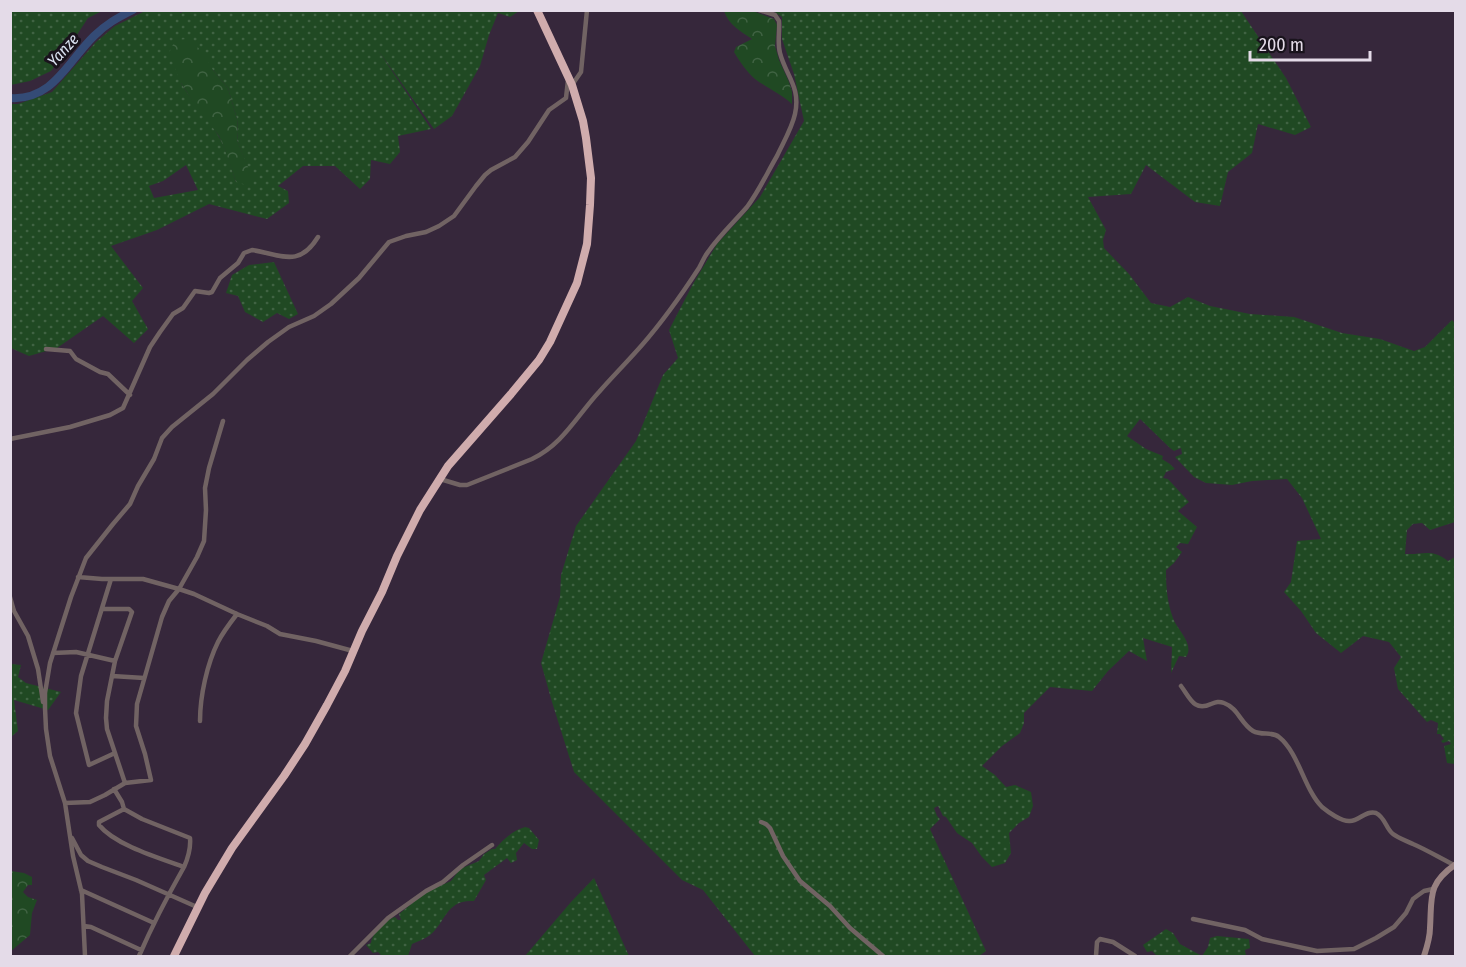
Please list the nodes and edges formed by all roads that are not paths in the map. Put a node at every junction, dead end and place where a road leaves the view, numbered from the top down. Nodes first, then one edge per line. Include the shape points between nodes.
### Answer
1 (537, 10) edge
2 (587, 10) edge
3 (759, 10) edge
4 (570, 81) junction
5 (318, 237) dead end
6 (46, 349) dead end
7 (130, 395) junction
8 (223, 421) dead end
9 (10, 439) edge
10 (440, 479) junction
11 (78, 577) junction
12 (111, 579) junction
13 (179, 589) junction
14 (10, 597) edge
15 (103, 609) junction
16 (237, 614) junction
17 (354, 651) junction
18 (53, 653) junction
19 (87, 654) junction
20 (116, 661) junction
21 (112, 676) junction
22 (144, 678) junction
23 (1181, 686) dead end
24 (45, 708) junction
25 (200, 721) dead end
26 (115, 753) junction
27 (125, 783) junction
28 (114, 789) junction
29 (65, 803) junction
30 (124, 809) junction
31 (761, 822) dead end
32 (69, 832) junction
33 (492, 845) dead end
34 (1455, 865) edge
35 (184, 867) junction
36 (1433, 888) junction
37 (81, 890) junction
38 (168, 894) junction
39 (197, 907) junction
40 (1194, 919) dead end
41 (154, 923) junction
42 (84, 926) junction
43 (141, 950) junction
44 (85, 957) edge
45 (139, 957) edge
46 (174, 957) edge
47 (350, 957) edge
48 (883, 957) edge
49 (1096, 957) edge
50 (1134, 957) edge
51 (1424, 957) edge

1 - 4 highway
2 - 4 street via 581,72
3 - 10 street via 775,15 779,21 780,55 796,96 794,116 763,184 707,253 642,345 556,444 532,459 467,485
4 - 10 highway via 586,138 591,178 588,235 577,283 539,360
4 - 11 street via 566,98 549,110 515,157 485,175 454,216 426,232 389,242 332,304 268,342 171,427 130,504 86,558
5 - 7 street via 306,253 295,257 248,251 217,281 212,292 195,291 150,347
6 - 7 street via 70,351 76,359 108,374
7 - 9 street via 123,408 110,415
8 - 13 street via 205,488 204,541
10 - 17 highway via 409,531
11 - 12 street
11 - 18 street
12 - 13 street via 143,579
12 - 15 street
13 - 16 street
13 - 22 street via 162,617
14 - 24 street via 28,636
15 - 19 street
15 - 20 street via 132,612
16 - 17 street via 280,634
16 - 25 street via 212,657 202,691
17 - 39 highway via 305,744 232,848
18 - 19 street
18 - 24 street
19 - 20 street
19 - 26 street via 76,713 89,765
20 - 21 street
21 - 22 street
21 - 26 street via 106,718
22 - 27 street via 135,720 151,780
23 - 34 street via 1198,706 1227,704 1254,732 1280,738 1313,795 1328,811 1349,822 1376,813 1391,833
24 - 29 street via 50,756
26 - 27 street
27 - 28 street
28 - 29 street via 90,802
28 - 30 street
29 - 32 street
30 - 35 street via 190,838 191,848
30 - 35 street via 99,822 106,834
31 - 48 street via 770,828 800,881
32 - 37 street
32 - 38 street via 88,861
33 - 47 street via 388,918
34 - 36 main road via 1442,874
35 - 38 street
36 - 40 street via 1417,896 1394,927 1354,949 1317,951
36 - 51 main road
37 - 41 street
37 - 42 street
38 - 39 street
38 - 41 street
39 - 46 highway
41 - 43 street
42 - 43 street
42 - 44 street
43 - 45 street
49 - 50 street via 1100,939 1113,942

